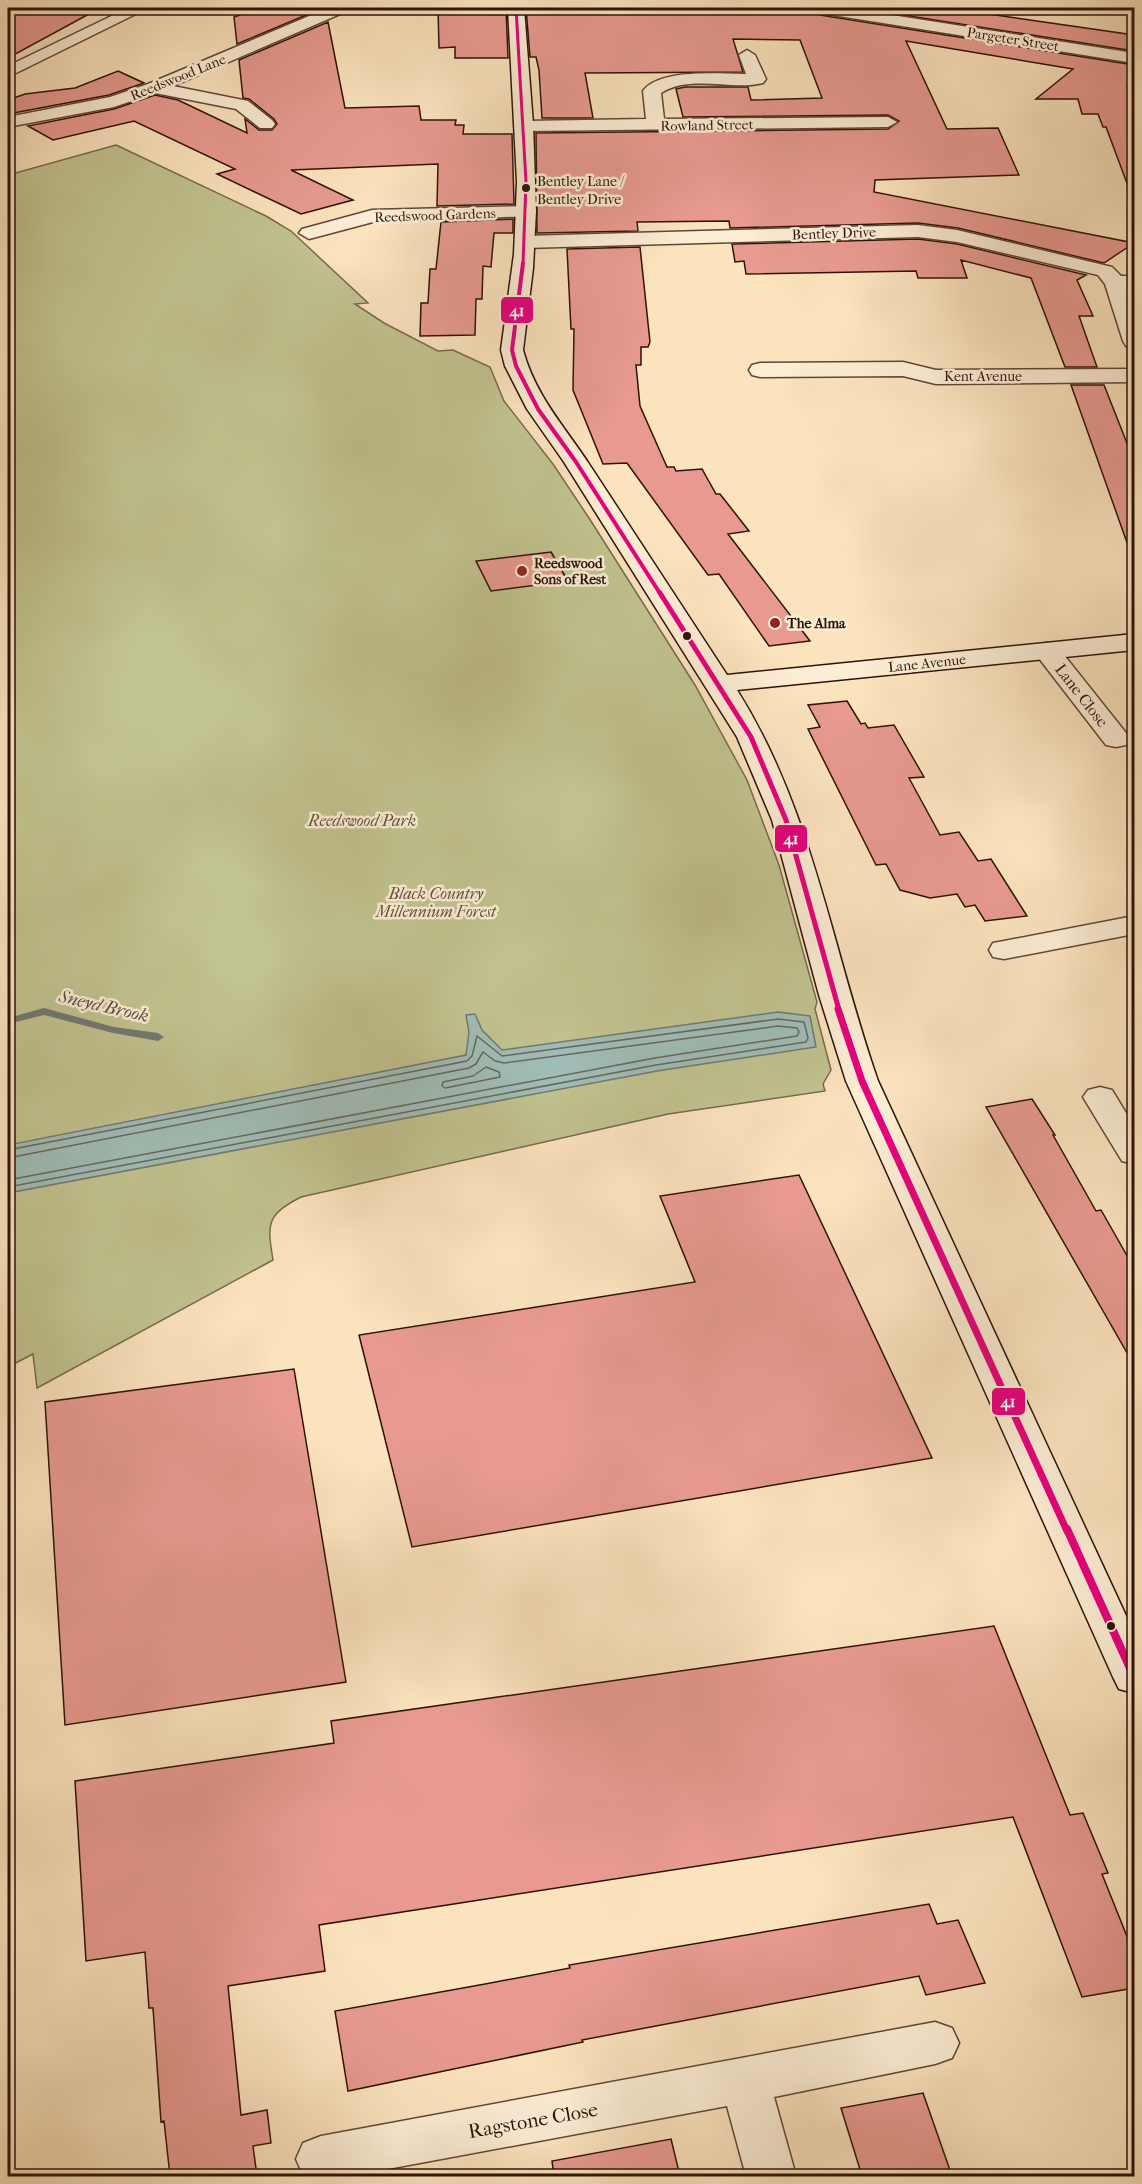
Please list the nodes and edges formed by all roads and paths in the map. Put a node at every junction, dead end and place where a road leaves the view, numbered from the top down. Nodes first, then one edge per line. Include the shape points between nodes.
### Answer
1 (140, 8) edge
2 (340, 8) edge
3 (516, 8) edge
4 (820, 8) edge
5 (889, 13) edge
6 (747, 55) dead end
7 (1134, 58) edge
8 (8, 72) edge
9 (154, 88) junction
10 (12, 119) edge
11 (888, 122) dead end
12 (266, 124) dead end
13 (656, 125) junction
14 (526, 126) junction
15 (526, 212) junction
16 (309, 233) dead end
17 (525, 242) junction
18 (1125, 282) edge
19 (1134, 340) edge
20 (760, 370) dead end
21 (1134, 376) edge
22 (1134, 642) edge
23 (1047, 651) junction
24 (719, 684) junction
25 (1116, 739) dead end
26 (1134, 925) edge
27 (1004, 951) dead end
28 (1100, 1097) dead end
29 (1134, 1153) edge
30 (1134, 1677) edge
31 (935, 2043) dead end
32 (745, 2080) junction
33 (321, 2159) dead end
34 (771, 2176) edge

1 - 8 street
2 - 9 street, Reedswood Lane
3 - 14 street
4 - 5 street, Pargeter Street
5 - 7 street, Pargeter Street
6 - 13 street via 757,79 676,81 651,91
9 - 10 street, Reedswood Lane via 114,102
9 - 12 street via 242,105
11 - 13 street, Rowland Street
13 - 14 street, Rowland Street
14 - 15 street
15 - 16 street, Reedswood Gardens via 372,216
15 - 17 street
17 - 18 street, Bentley Drive via 918,231 957,236 1105,271
17 - 24 street via 512,350 525,391 573,458
18 - 19 street
20 - 21 street, Kent Avenue via 903,369 936,376
22 - 23 street, Lane Avenue
23 - 24 street, Lane Avenue
23 - 25 street, Lane Close
24 - 30 street via 774,784 860,1074
26 - 27 street
28 - 29 street
31 - 32 street, Ragstone Close
32 - 33 street, Ragstone Close
32 - 34 street

